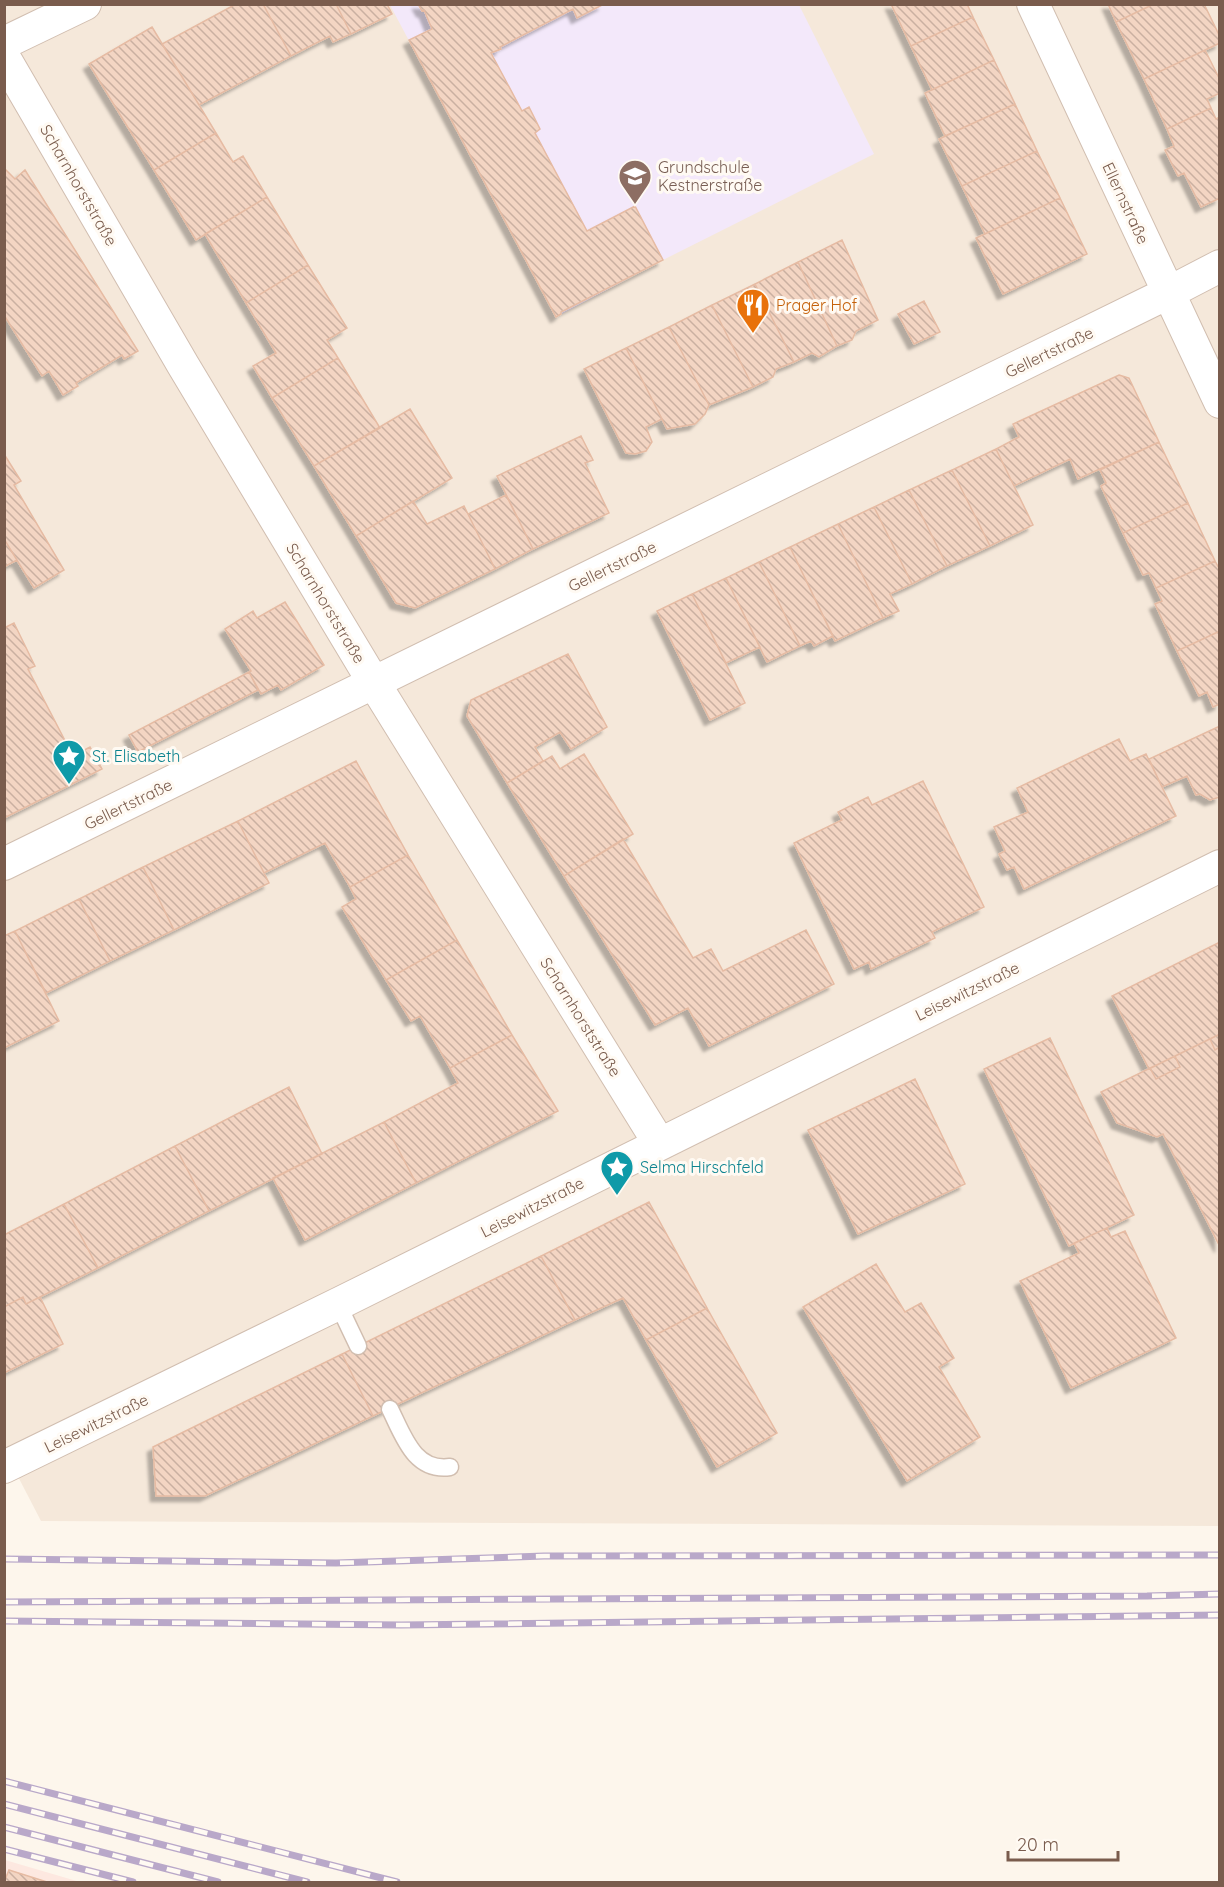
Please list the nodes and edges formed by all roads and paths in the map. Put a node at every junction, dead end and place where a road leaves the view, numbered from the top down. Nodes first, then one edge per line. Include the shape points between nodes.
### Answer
1 (85, 4) edge
2 (1033, 4) edge
3 (4, 44) edge
4 (4, 57) edge
5 (1220, 266) edge
6 (1168, 293) junction
7 (1220, 402) edge
8 (374, 683) junction
9 (4, 864) edge
10 (1220, 866) edge
11 (659, 1143) junction
12 (338, 1304) junction
13 (358, 1346) dead end
14 (390, 1409) dead end
15 (4, 1467) edge
16 (450, 1467) dead end

1 - 3 street
2 - 6 street, Ellernstraße
4 - 8 street, Scharnhorststraße
5 - 6 street, Gellertstraße
6 - 7 street, Ellernstraße
6 - 8 street, Gellertstraße
8 - 9 street, Gellertstraße
8 - 11 street, Scharnhorststraße
10 - 11 street, Leisewitzstraße
11 - 12 street, Leisewitzstraße
12 - 13 lane
12 - 15 street, Leisewitzstraße
14 - 16 lane via 412,1453 429,1465

